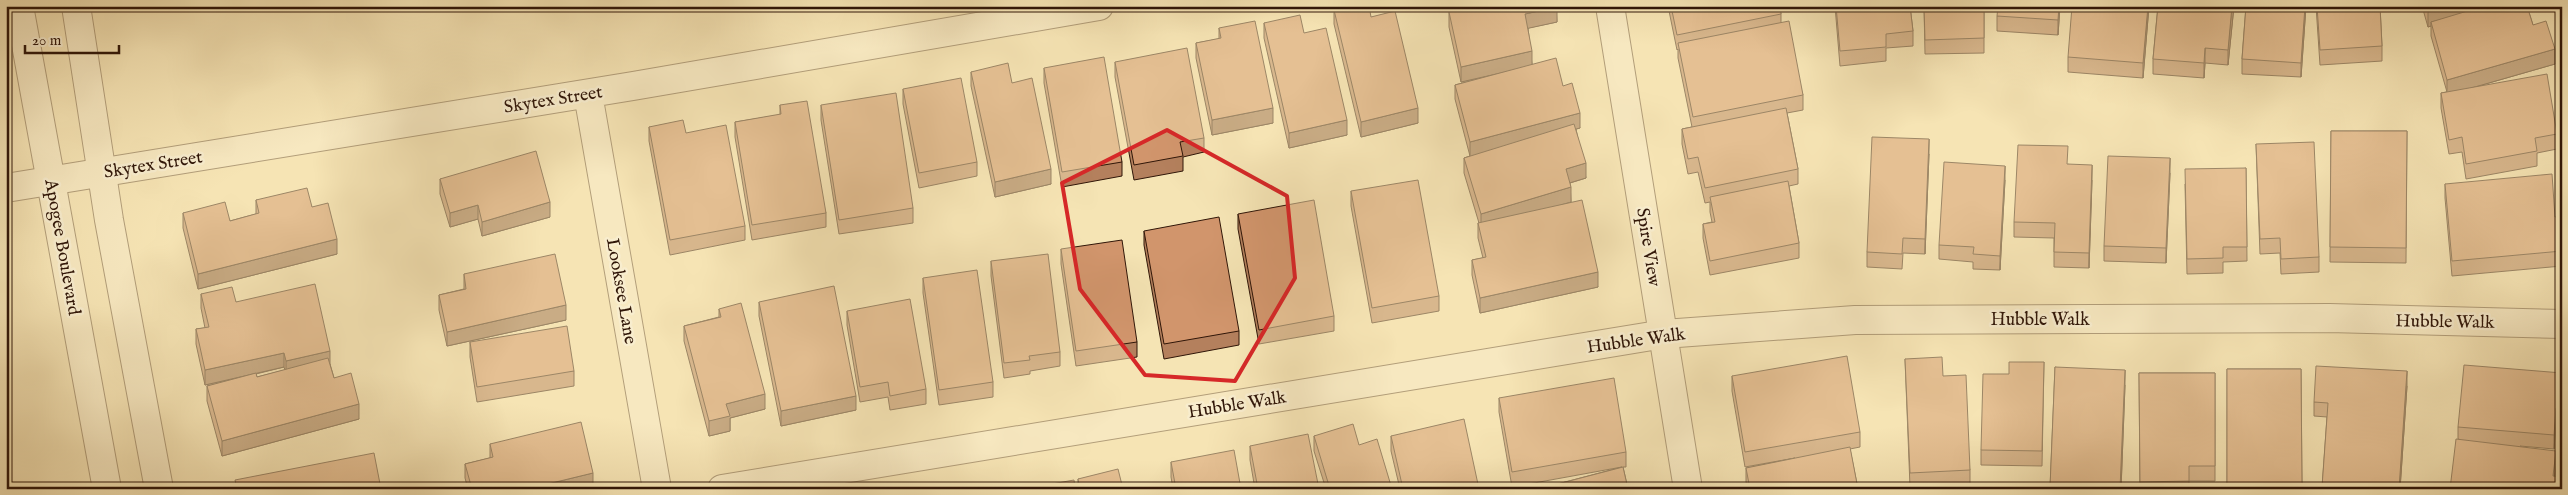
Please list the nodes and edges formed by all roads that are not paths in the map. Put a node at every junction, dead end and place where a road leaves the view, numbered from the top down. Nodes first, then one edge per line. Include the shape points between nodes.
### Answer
1 (19, 6) edge
2 (76, 6) edge
3 (1099, 6) edge
4 (1610, 6) edge
5 (588, 94) junction
6 (102, 173) junction
7 (52, 180) junction
8 (6, 188) edge
9 (2562, 324) edge
10 (1664, 334) junction
11 (107, 489) edge
12 (158, 489) edge
13 (657, 489) edge
14 (722, 489) edge
15 (1688, 489) edge

1 - 7 street, Apogee Boulevard
2 - 6 street
3 - 5 street, Skytex Street
4 - 10 street, Spire View
5 - 6 street, Skytex Street
5 - 13 street, Looksee Lane
6 - 7 street, Skytex Street
6 - 12 street
7 - 8 street, Skytex Street
7 - 11 street, Apogee Boulevard
9 - 10 street, Hubble Walk via 2330,318 1865,320
10 - 14 street, Hubble Walk
10 - 15 street, Spire View

